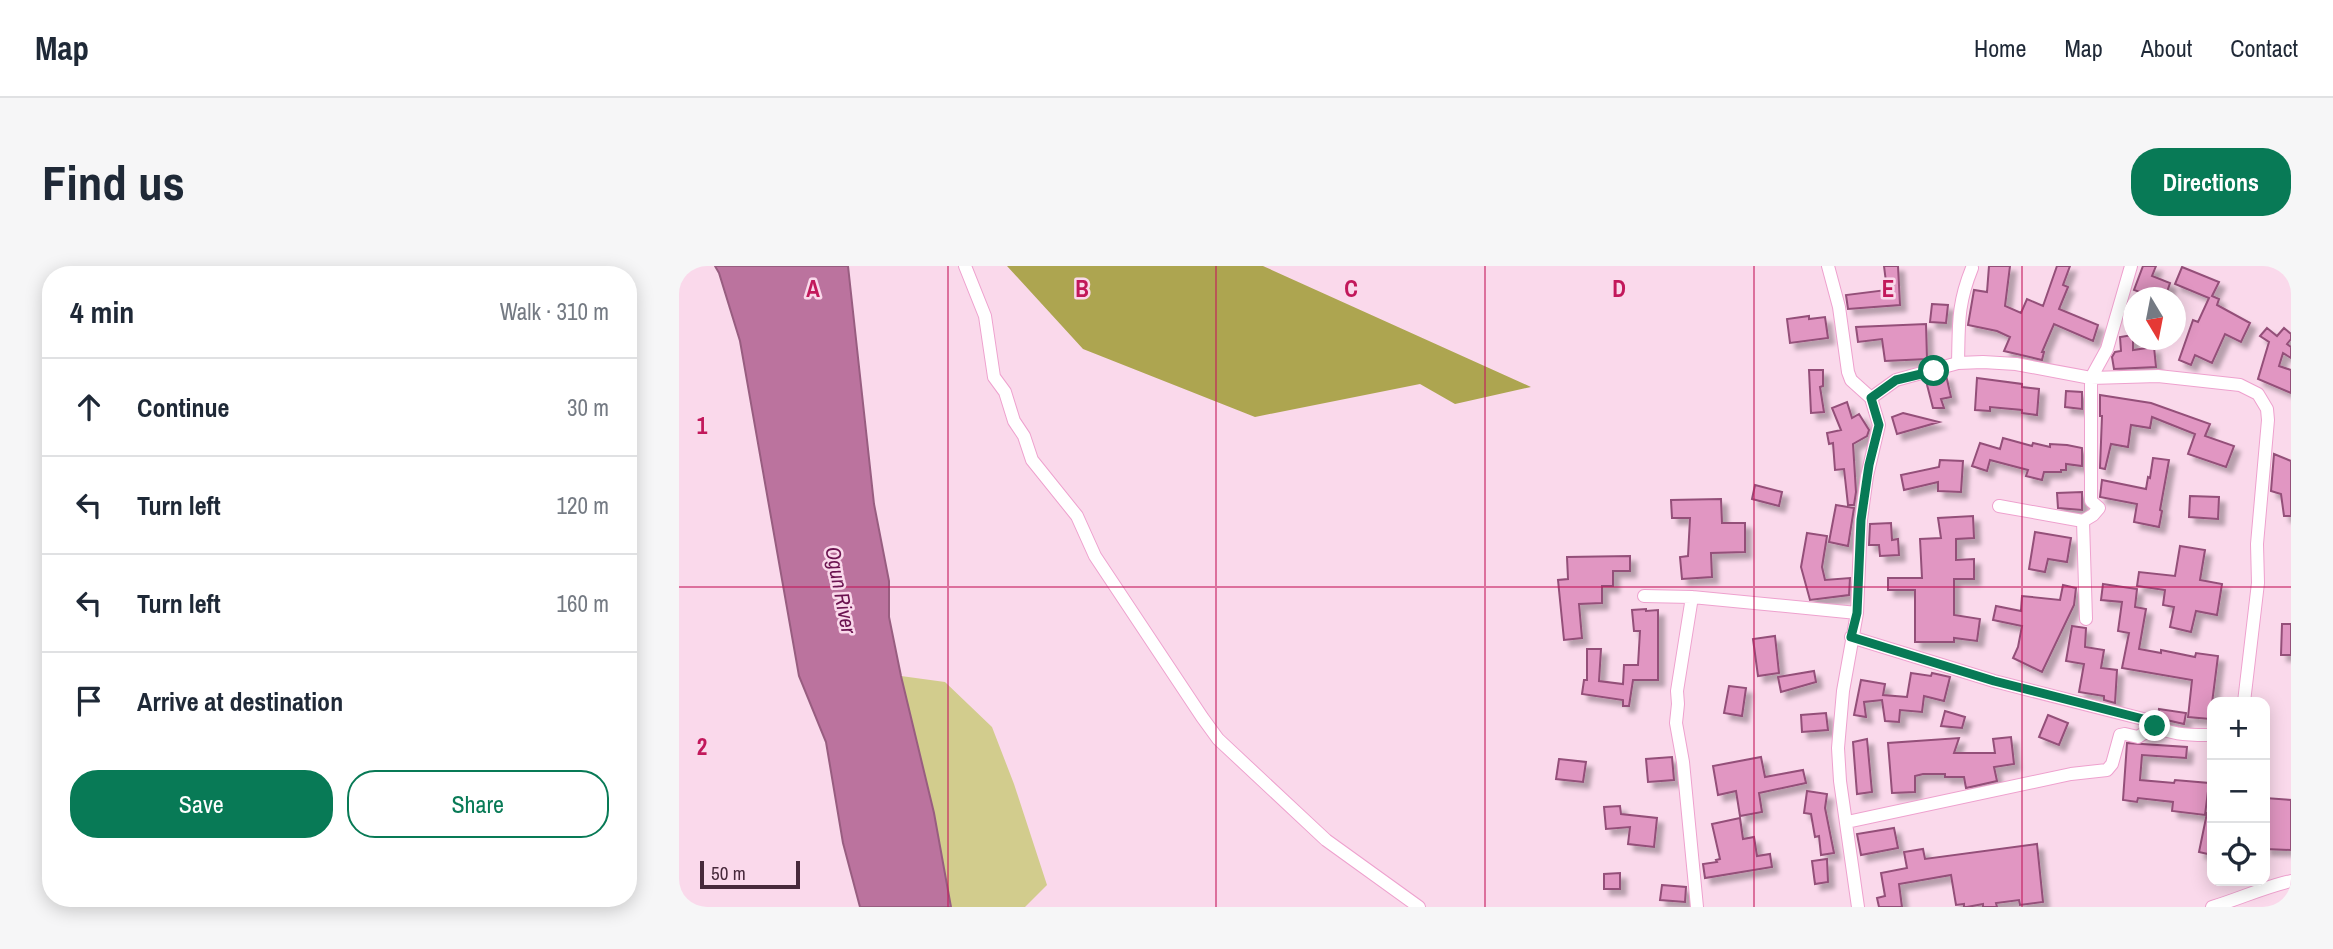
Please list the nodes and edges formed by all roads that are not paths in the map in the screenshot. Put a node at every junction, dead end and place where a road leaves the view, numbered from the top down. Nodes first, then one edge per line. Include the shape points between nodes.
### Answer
1 (965, 266) edge
2 (1828, 266) edge
3 (2131, 266) edge
4 (1972, 268) dead end
5 (1958, 363) junction
6 (2091, 379) junction
7 (1871, 398) junction
8 (1999, 506) dead end
9 (2083, 521) junction
10 (1644, 596) dead end
11 (1692, 597) junction
12 (1857, 613) junction
13 (2086, 619) dead end
14 (1851, 637) junction
15 (2245, 697) edge
16 (2155, 726) junction
17 (2207, 735) edge
18 (1847, 822) junction
19 (2291, 881) edge
20 (1419, 907) edge
21 (1697, 907) edge
22 (1858, 907) edge
23 (2212, 907) edge

1 - 20 street via 985,316 994,377 1005,392 1032,460 1077,516 1095,556 1202,717 1218,739 1326,840
2 - 7 street via 1848,372
3 - 6 street via 2107,349
4 - 5 street via 1957,322
5 - 6 street via 2016,364
5 - 7 street via 1896,380
6 - 9 street via 2091,501 2098,508
6 - 15 street via 2158,376 2241,385 2258,394 2267,409 2258,583
7 - 12 street via 1879,425 1861,520
8 - 9 street
9 - 13 street
10 - 11 street
11 - 12 street
11 - 21 street via 1676,723
12 - 14 street
14 - 16 street via 1994,681 2151,721
14 - 18 street via 1839,748
16 - 17 street via 2185,735
16 - 18 street via 2138,737 2120,735 2107,770
18 - 22 street
19 - 23 street

